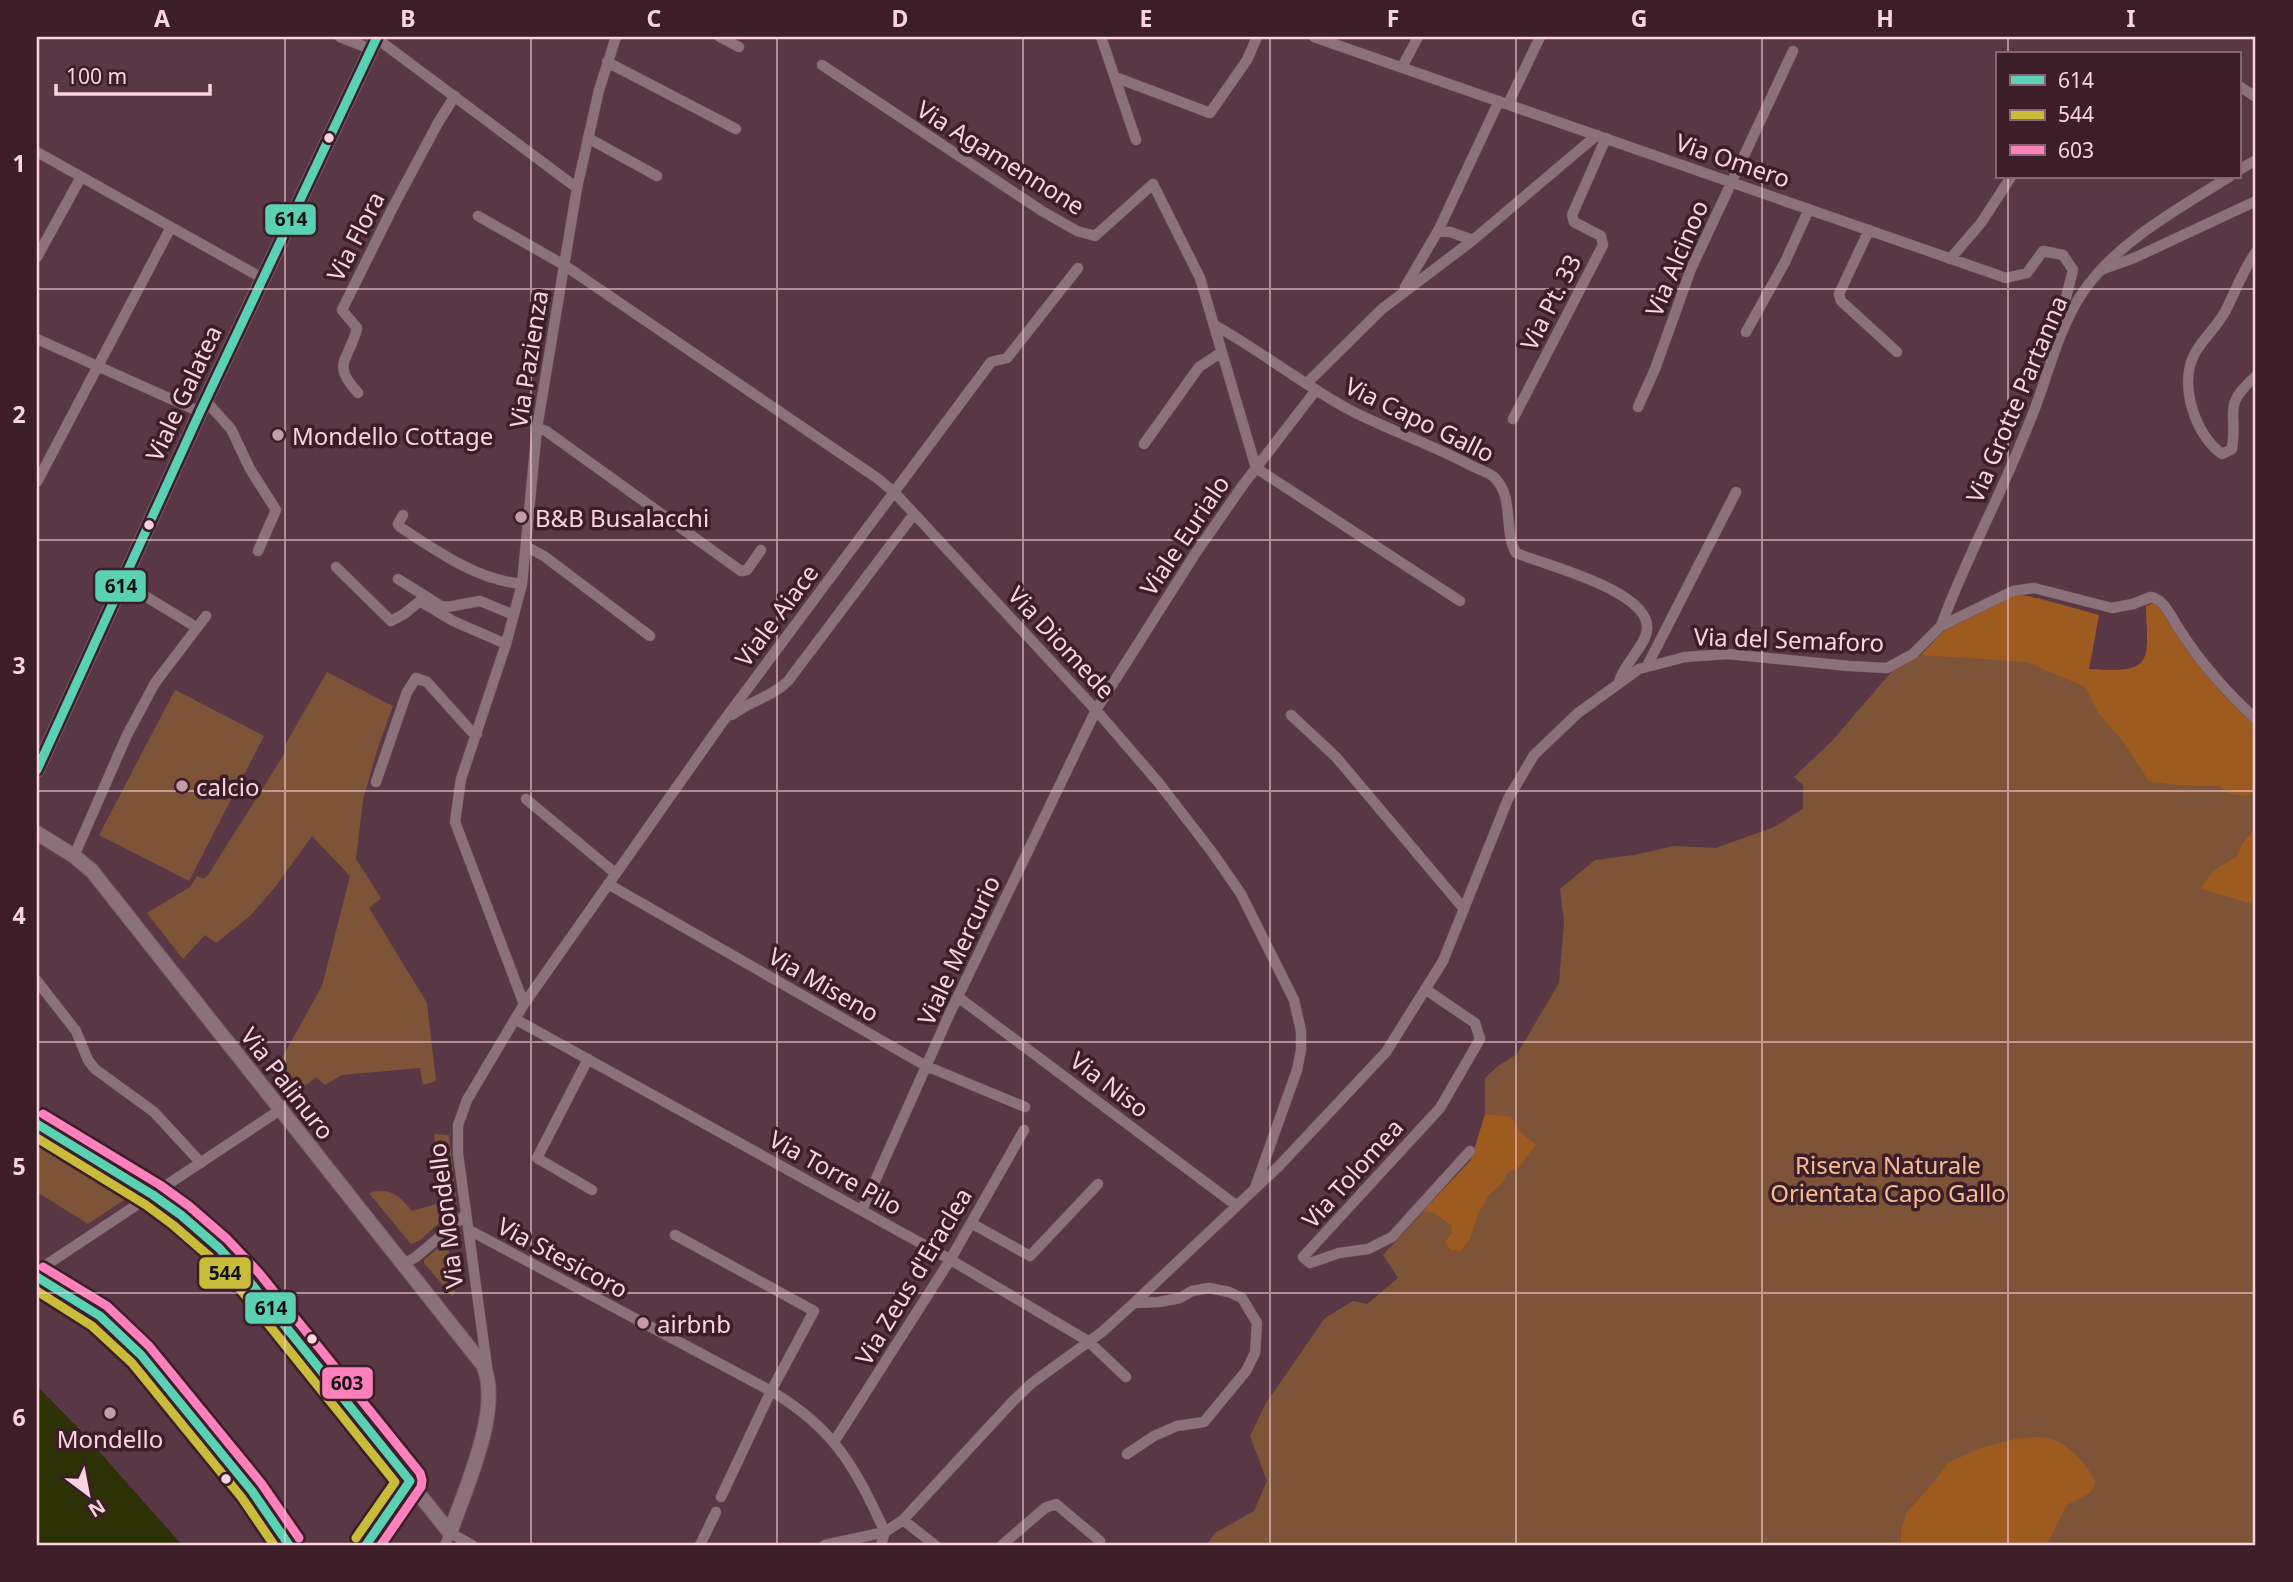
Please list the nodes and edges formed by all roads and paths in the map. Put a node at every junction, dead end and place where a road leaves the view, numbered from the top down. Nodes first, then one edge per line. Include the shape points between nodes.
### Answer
1 (340, 37) edge
2 (616, 37) edge
3 (720, 37) edge
4 (1101, 37) edge
5 (1257, 37) edge
6 (1314, 37) edge
7 (1418, 37) edge
8 (1540, 37) edge
9 (375, 40) edge
10 (739, 47) dead end
11 (1793, 51) dead end
12 (607, 62) junction
13 (822, 65) dead end
14 (1402, 67) junction
15 (1115, 77) junction
16 (2240, 87) edge
17 (455, 96) junction
18 (2256, 97) edge
19 (1504, 103) junction
20 (736, 129) dead end
21 (1602, 136) junction
22 (588, 138) junction
23 (1136, 140) dead end
24 (37, 152) edge
25 (2256, 160) edge
26 (2240, 169) edge
27 (657, 176) dead end
28 (81, 177) junction
29 (2010, 178) edge
30 (2227, 178) edge
31 (1732, 182) junction
32 (577, 188) junction
33 (2256, 201) edge
34 (1809, 209) junction
35 (478, 216) dead end
36 (171, 227) junction
37 (1869, 230) junction
38 (1437, 231) junction
39 (1473, 240) junction
40 (2256, 252) edge
41 (37, 257) edge
42 (1950, 259) junction
43 (564, 265) junction
44 (1078, 268) dead end
45 (2103, 269) junction
46 (262, 278) junction
47 (1382, 309) junction
48 (2066, 321) junction
49 (1216, 326) junction
50 (1746, 332) dead end
51 (37, 339) edge
52 (1222, 352) junction
53 (1897, 352) dead end
54 (97, 366) junction
55 (2256, 376) edge
56 (1306, 384) junction
57 (1316, 390) junction
58 (358, 393) dead end
59 (202, 406) junction
60 (1638, 407) dead end
61 (1513, 419) dead end
62 (537, 428) junction
63 (1144, 444) dead end
64 (1256, 468) junction
65 (37, 482) edge
66 (894, 492) junction
67 (1736, 492) dead end
68 (914, 514) junction
69 (403, 515) dead end
70 (527, 547) junction
71 (761, 550) dead end
72 (258, 551) dead end
73 (336, 567) dead end
74 (398, 579) dead end
75 (121, 582) junction
76 (522, 584) junction
77 (1460, 601) dead end
78 (514, 615) junction
79 (206, 616) dead end
80 (1941, 626) junction
81 (196, 627) junction
82 (650, 636) dead end
83 (506, 644) junction
84 (1647, 666) junction
85 (1619, 682) junction
86 (1096, 710) junction
87 (1291, 715) dead end
88 (2256, 719) edge
89 (719, 727) junction
90 (477, 734) junction
91 (37, 770) edge
92 (376, 782) dead end
93 (526, 799) dead end
94 (37, 833) edge
95 (74, 856) junction
96 (615, 873) junction
97 (608, 884) junction
98 (1465, 909) junction
99 (37, 981) edge
100 (1425, 989) junction
101 (958, 997) junction
102 (524, 1004) junction
103 (515, 1019) junction
104 (588, 1059) junction
105 (926, 1066) junction
106 (1025, 1107) dead end
107 (280, 1110) junction
108 (37, 1124) edge
109 (1024, 1130) dead end
110 (1471, 1151) dead end
111 (201, 1163) junction
112 (1098, 1184) dead end
113 (1254, 1189) junction
114 (592, 1191) dead end
115 (153, 1195) junction
116 (1237, 1206) junction
117 (466, 1210) junction
118 (862, 1210) junction
119 (971, 1223) junction
120 (469, 1230) junction
121 (676, 1235) dead end
122 (950, 1260) junction
123 (402, 1261) junction
124 (37, 1271) edge
125 (37, 1277) edge
126 (1134, 1303) junction
127 (1088, 1341) junction
128 (488, 1376) junction
129 (1126, 1377) dead end
130 (771, 1391) junction
131 (834, 1442) junction
132 (1127, 1454) dead end
133 (410, 1480) junction
134 (721, 1497) dead end
135 (716, 1512) dead end
136 (903, 1520) junction
137 (885, 1532) junction
138 (448, 1539) edge
139 (289, 1545) edge
140 (366, 1545) edge
141 (472, 1545) edge
142 (700, 1545) edge
143 (825, 1545) edge
144 (881, 1545) edge
145 (936, 1545) edge
146 (1002, 1545) edge
147 (1099, 1545) edge

1 - 9 street
2 - 12 street, Via Pazienza
3 - 10 street
4 - 15 street
5 - 15 street via 1247,60 1210,113
6 - 14 street, Via Omero
7 - 14 street
8 - 19 street
9 - 17 street
9 - 46 main road, Viale Galatea
11 - 31 street, Via Alcinoo
12 - 20 street
12 - 22 street, Via Pazienza
13 - 49 street, Via Agamennone via 1077,231 1096,236 1153,184 1200,278
14 - 19 street, Via Omero
15 - 23 street
16 - 18 street
17 - 32 street
17 - 58 street, Via Flora via 342,310 357,328 342,373
19 - 21 street, Via Omero
19 - 38 street
21 - 31 street, Via Omero
21 - 39 street
21 - 61 street, Via Pt. 33 via 1572,215 1574,222 1601,236 1603,245
22 - 27 street
22 - 32 street, Via Pazienza
24 - 28 street
25 - 26 street
28 - 36 street
28 - 41 street
29 - 42 street
30 - 45 street, Via Grotte Partanna via 2170,214
31 - 34 street, Via Omero
31 - 60 street, Via Alcinoo via 1691,270
32 - 43 street, Via Pazienza
33 - 45 street
34 - 37 street, Via Omero
34 - 50 street
35 - 43 street, Via Diomede
36 - 46 street
36 - 54 street
37 - 42 street, Via Omero
37 - 53 street via 1839,294 1841,301
38 - 39 street
38 - 47 street via 1408,284
39 - 47 street
40 - 55 street via 2225,311 2194,356 2189,378 2199,426 2221,454 2232,449 2237,394
42 - 48 street, Via Omero via 2006,278 2027,273 2043,251 2063,255 2073,270 2064,305
43 - 62 street, Via Pazienza
43 - 66 street, Via Diomede
44 - 66 street, Viale Aiace via 1007,358 991,362
45 - 48 street, Via Grotte Partanna
46 - 59 main road, Viale Galatea
47 - 56 street
48 - 80 street, Via Grotte Partanna via 2001,494
49 - 52 street
49 - 56 street, Via Capo Gallo
51 - 54 street
52 - 63 street via 1199,367
52 - 64 street
54 - 59 street
54 - 65 street
56 - 57 street, Via Capo Gallo
57 - 64 street, Viale Eurialo
57 - 85 street, Via Capo Gallo via 1494,478 1503,493 1516,553 1611,587 1637,607 1646,616 1647,631
59 - 72 street via 231,429 276,510
59 - 75 main road, Viale Galatea
62 - 70 street, Via Pazienza
62 - 71 street via 741,571 747,570
64 - 77 street
64 - 86 street, Viale Eurialo
66 - 68 street, Via Diomede
66 - 89 street, Viale Aiace
67 - 84 street
68 - 86 street, Via Diomede
68 - 89 street via 788,681 741,708
69 - 76 street via 400,527 459,563 492,580
70 - 76 street, Via Pazienza
70 - 82 street
73 - 83 street via 391,621 420,601
74 - 78 street via 441,606 480,601
75 - 81 street
75 - 91 main road, Viale Galatea
76 - 78 street, Via Pazienza
78 - 83 street, Via Pazienza
79 - 81 street
80 - 84 street, Via del Semaforo via 1913,654 1887,668 1728,654
80 - 88 street, Via del Semaforo via 2023,588 2112,608 2155,597 2225,691
81 - 95 street via 155,683 127,735
83 - 90 street, Via Pazienza
84 - 85 street, Via del Semaforo
85 - 98 street via 1534,755 1508,799
86 - 101 street, Viale Mercurio
86 - 113 street, Via Diomede via 1227,873 1294,1000 1301,1050
87 - 98 street via 1336,757
89 - 96 street, Viale Aiace
90 - 92 street via 428,681 416,678
90 - 102 street, Via Pazienza via 461,779 455,822
93 - 96 street
94 - 95 main road, Via Palinuro
95 - 107 main road, Via Palinuro via 92,871
96 - 97 street, Viale Aiace
97 - 102 street, Viale Aiace
97 - 105 street, Via Miseno
98 - 100 street via 1443,961
99 - 111 street via 76,1031 95,1069 155,1112
100 - 110 street, Via Tolomea via 1475,1023 1480,1039 1440,1108 1303,1257 1310,1263 1368,1249 1392,1237
100 - 113 street via 1386,1052
101 - 105 street, Viale Mercurio
101 - 116 street, Via Niso
102 - 103 street, Via Mondello
103 - 104 street, Via Torre Pilo
103 - 117 street, Via Mondello via 477,1082 458,1125
104 - 114 street via 537,1158
104 - 118 street, Via Torre Pilo
105 - 106 street, Via Miseno
105 - 118 street, Viale Mercurio
107 - 111 street
107 - 123 main road, Via Palinuro
108 - 115 main road
109 - 119 street, Via Zeus d'Eraclea
111 - 115 street
112 - 119 street via 1030,1256
113 - 116 street
115 - 124 street
115 - 133 main road via 234,1265
116 - 126 street
117 - 120 street, Via Mondello
117 - 123 street via 416,1256
118 - 122 street, Via Torre Pilo
119 - 122 street, Via Zeus d'Eraclea
120 - 128 street, Via Mondello
120 - 130 street, Via Stesicoro
121 - 130 street via 814,1311
122 - 127 street, Via Torre Pilo
122 - 131 street, Via Zeus d'Eraclea
123 - 128 main road, Via Palinuro
125 - 139 street via 100,1316 141,1354 252,1491
126 - 127 street
126 - 132 street via 1180,1298 1209,1288 1241,1298 1257,1323 1255,1353 1246,1371 1204,1422 1177,1426
127 - 129 street, Via Torre Pilo
127 - 136 street via 1013,1401
128 - 138 main road, Via Mondello via 485,1424
130 - 131 street, Via Stesicoro via 809,1415
130 - 134 street
131 - 137 street, Via Stesicoro via 859,1478
133 - 138 main road
133 - 140 street
135 - 142 street
136 - 137 street
136 - 145 street
137 - 143 street
137 - 144 street
138 - 141 street
146 - 147 street via 1056,1504 1100,1541

